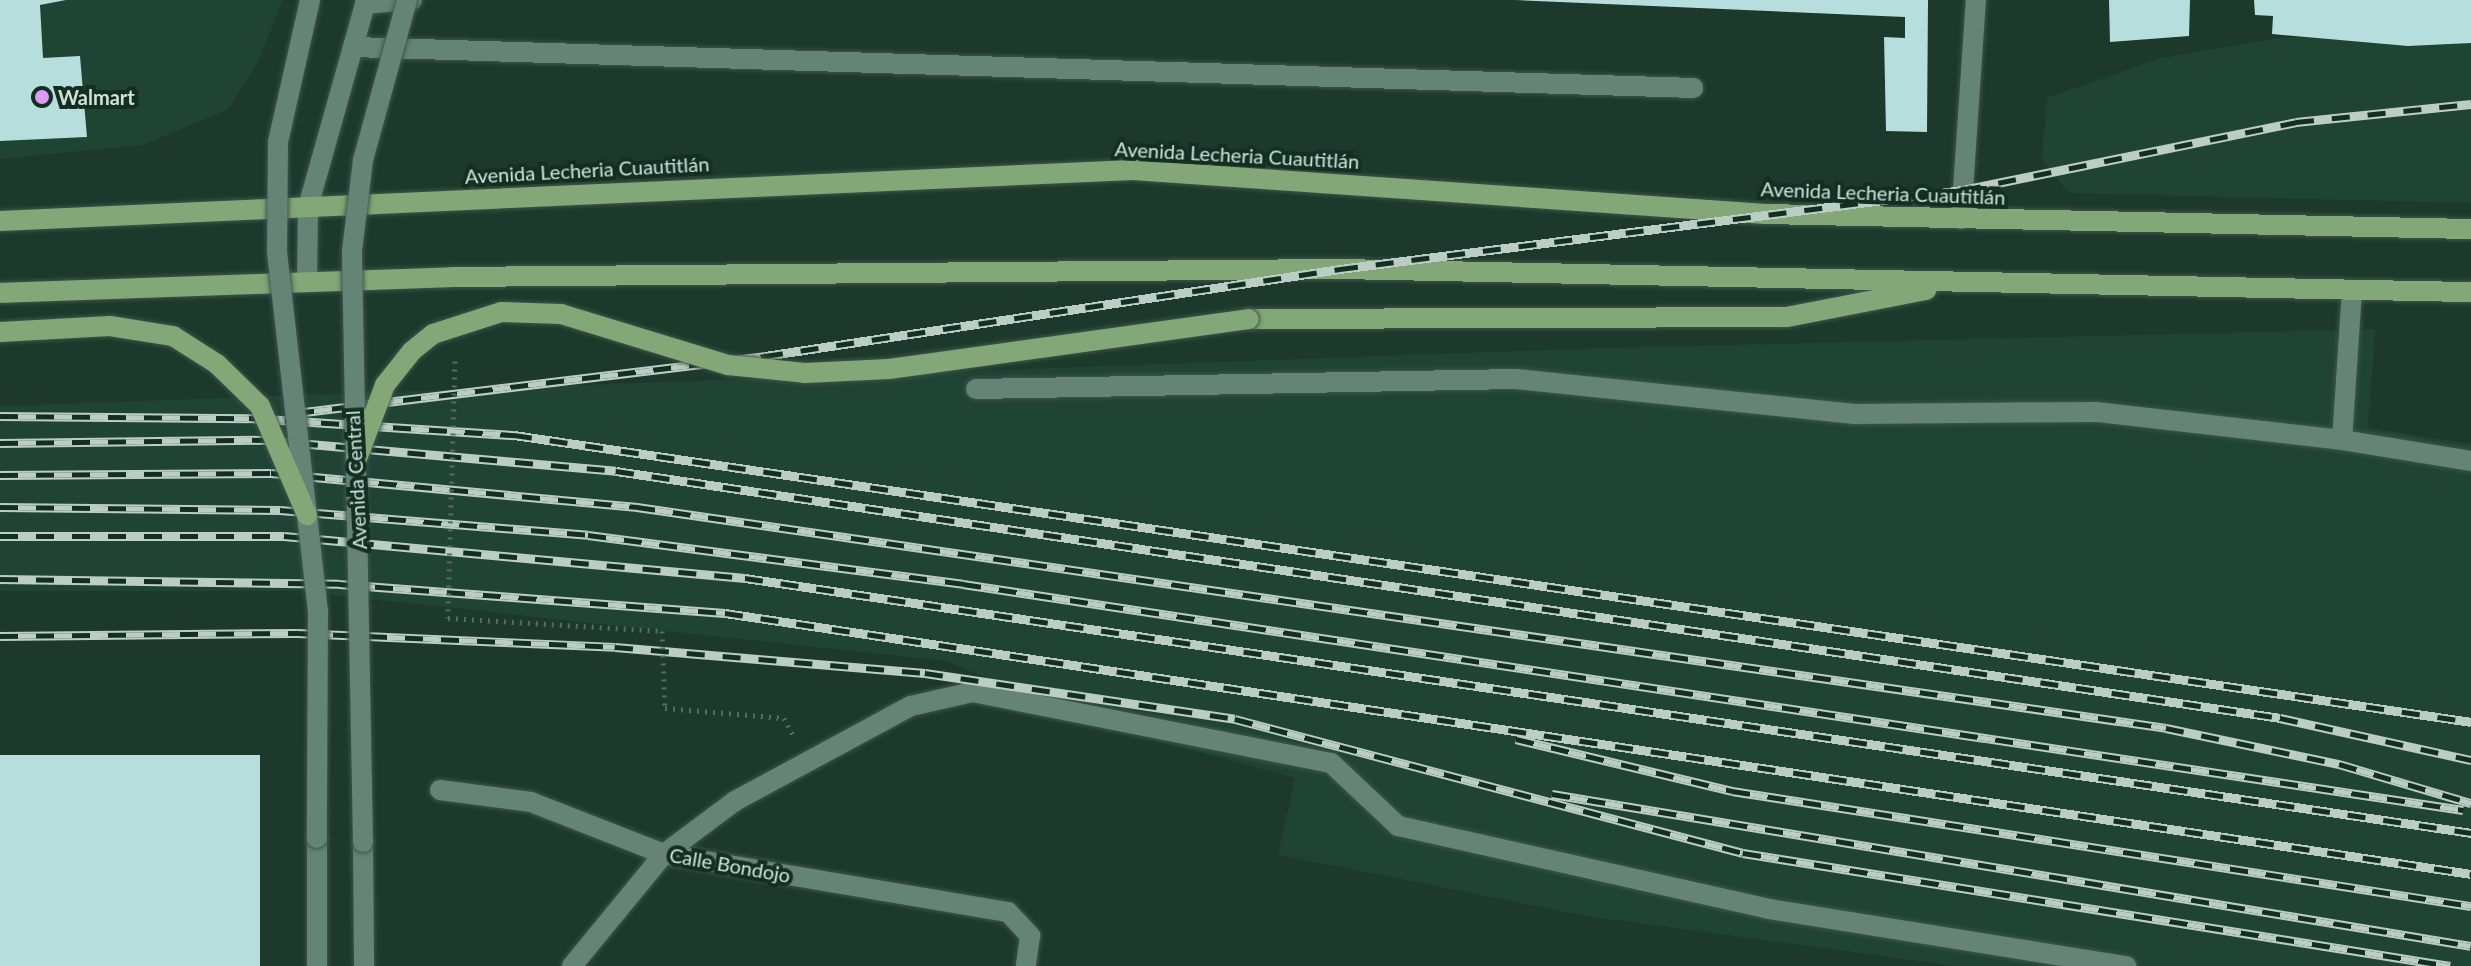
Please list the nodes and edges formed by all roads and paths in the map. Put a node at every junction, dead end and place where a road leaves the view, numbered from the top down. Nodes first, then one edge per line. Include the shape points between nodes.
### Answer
1 (310, 0) edge
2 (410, 0) edge
3 (1976, 0) edge
4 (366, 2) edge
5 (353, 47) junction
6 (1693, 88) dead end
7 (308, 207) junction
8 (1961, 219) junction
9 (0, 221) edge
10 (2471, 229) edge
11 (307, 282) junction
12 (1957, 284) junction
13 (2352, 290) junction
14 (2471, 292) edge
15 (0, 293) edge
16 (0, 332) edge
17 (455, 361) dead end
18 (976, 389) dead end
19 (2342, 440) junction
20 (2471, 461) edge
21 (355, 464) junction
22 (307, 515) junction
23 (808, 762) junction
24 (440, 790) dead end
25 (664, 854) junction
26 (317, 966) edge
27 (364, 966) edge
28 (572, 966) edge
29 (1026, 966) edge
30 (2126, 966) edge

1 - 22 street, bridge via 278,142 277,252
2 - 4 street
2 - 21 street, Avenida Central, bridge via 363,160 352,251
3 - 8 street
4 - 5 street
5 - 6 street
5 - 7 street
7 - 8 main road, Avenida Lecheria Cuautitlán via 1133,170 1765,214
7 - 9 main road, Avenida Lecheria Cuautitlán
7 - 11 street
8 - 10 main road, Avenida Lecheria Cuautitlán
11 - 12 main road via 1340,269
11 - 15 main road
12 - 13 main road
12 - 21 main road, bridge via 1787,317 1249,319 889,369 805,373 728,365 561,314 501,312 433,334 412,351 385,385
13 - 14 main road
13 - 19 street
16 - 22 main road, bridge via 110,326 173,336 217,364 260,406
17 - 23 path, bridge via 448,618 662,631 665,708 784,718
18 - 19 street via 1516,379 1857,414 2097,412
19 - 20 street
21 - 27 street, Avenida Central, bridge
22 - 26 street, bridge via 318,611
23 - 25 street via 735,801
23 - 30 street via 911,706 972,692 1331,763 1398,826 1769,909
24 - 25 street, Calle Bondojo via 531,802
25 - 28 street
25 - 29 street, Calle Bondojo via 1008,912 1025,923

